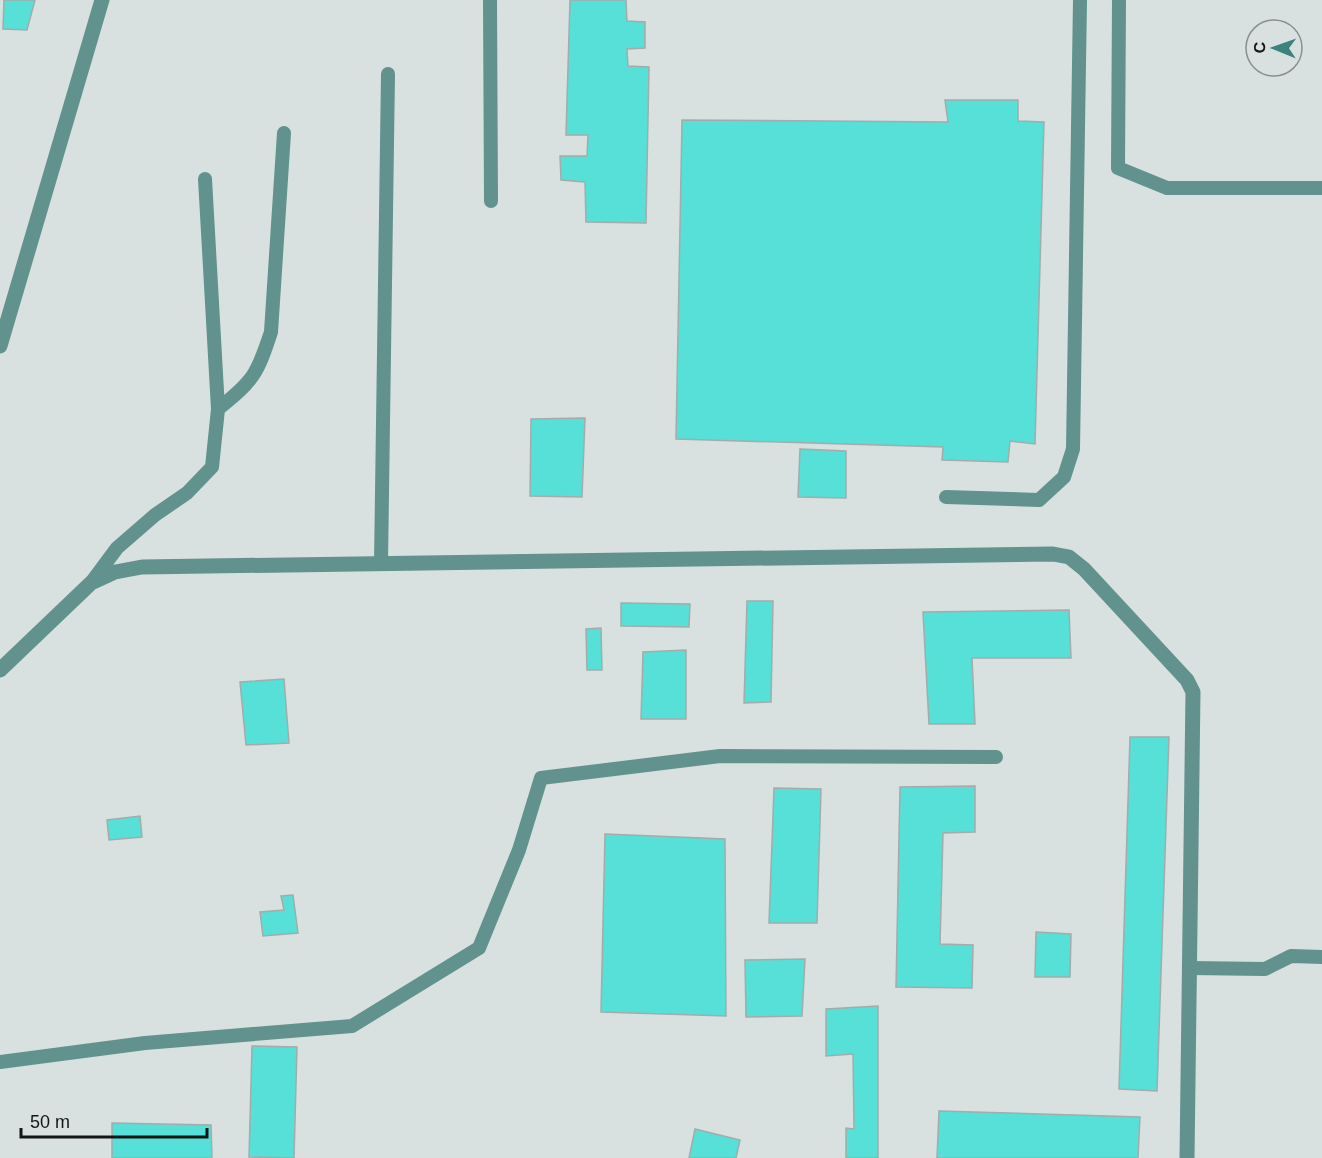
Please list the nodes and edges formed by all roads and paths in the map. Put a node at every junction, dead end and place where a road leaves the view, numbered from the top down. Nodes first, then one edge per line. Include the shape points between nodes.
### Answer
1 (102, 0) edge
2 (490, 0) edge
3 (1080, 0) edge
4 (1119, 0) edge
5 (388, 74) dead end
6 (284, 133) dead end
7 (205, 179) dead end
8 (1322, 188) edge
9 (491, 201) dead end
10 (4, 315) edge
11 (0, 346) edge
12 (218, 409) junction
13 (946, 497) dead end
14 (381, 563) junction
15 (91, 583) junction
16 (0, 670) edge
17 (996, 757) dead end
18 (1322, 957) edge
19 (1190, 968) junction
20 (0, 1062) edge
21 (1187, 1158) edge

1 - 10 street
2 - 9 lane
3 - 13 lane via 1073,448 1064,477 1039,500
4 - 8 lane via 1118,168 1167,188
5 - 14 lane
6 - 12 lane via 271,332 250,382
7 - 12 lane
10 - 11 street
12 - 15 lane via 212,467 187,494 117,548
14 - 15 street via 142,567 115,572
14 - 19 street via 1053,554 1069,557 1084,568 1164,654 1193,692
15 - 16 street
17 - 20 lane via 720,756 542,778 519,850 479,948 352,1026 145,1043
18 - 19 lane via 1291,956 1265,969
19 - 21 street

